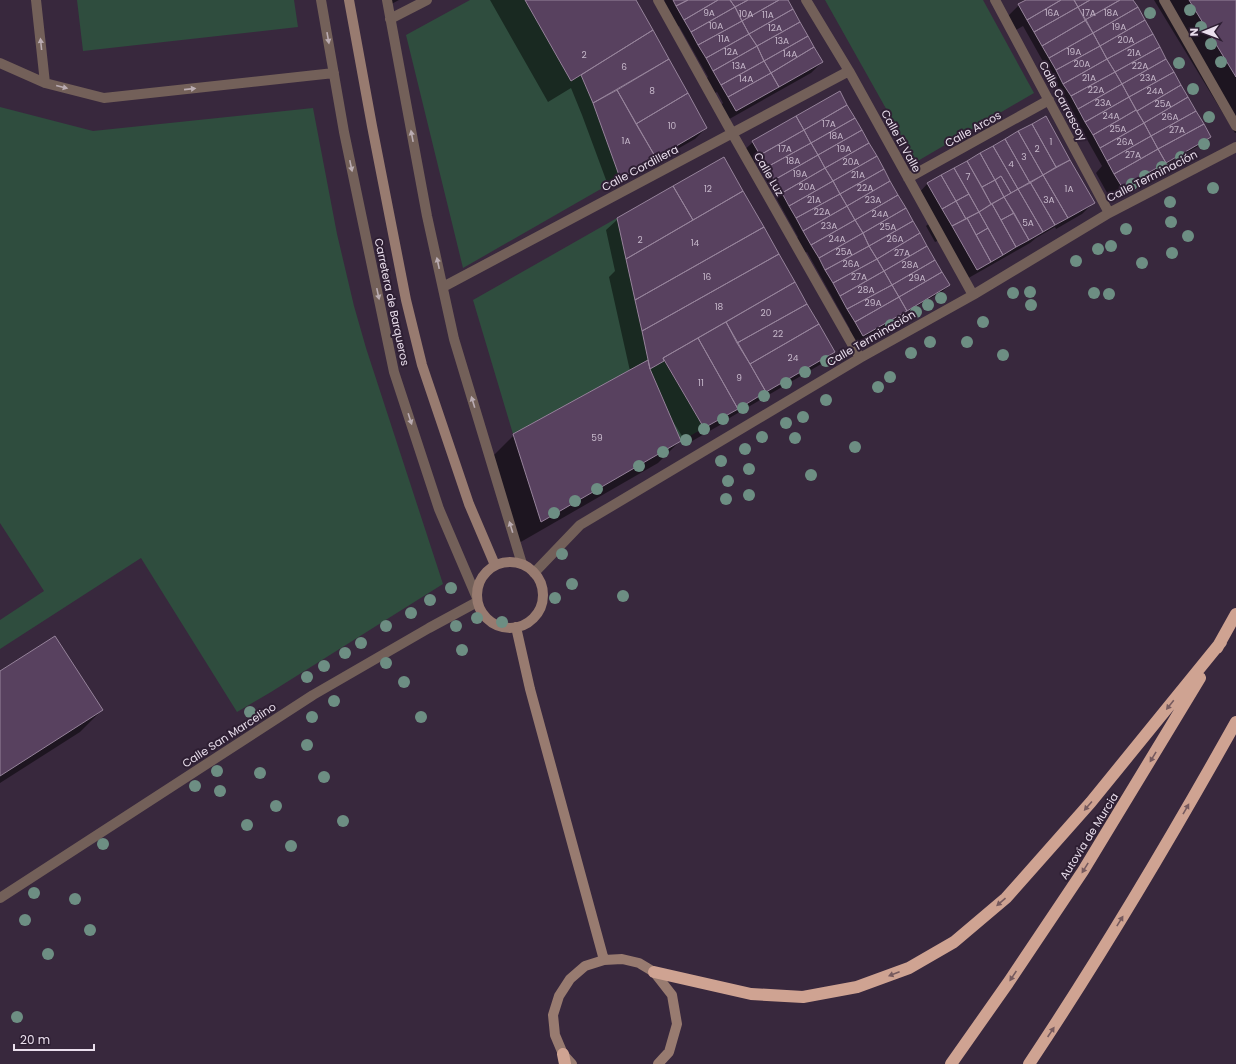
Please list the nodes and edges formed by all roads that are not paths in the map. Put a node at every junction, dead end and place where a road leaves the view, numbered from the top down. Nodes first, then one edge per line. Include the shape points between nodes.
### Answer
1 (36, 0) edge
2 (321, 0) edge
3 (349, 0) edge
4 (387, 0) edge
5 (427, 0) edge
6 (658, 0) edge
7 (806, 0) edge
8 (995, 0) edge
9 (1164, 0) edge
10 (390, 19) junction
11 (0, 63) edge
12 (849, 71) junction
13 (334, 74) junction
14 (45, 83) junction
15 (1048, 100) junction
16 (1236, 126) edge
17 (732, 133) junction
18 (1236, 147) edge
19 (908, 178) junction
20 (1109, 212) junction
21 (443, 287) junction
22 (973, 295) junction
23 (860, 358) junction
24 (522, 564) junction
25 (495, 565) junction
26 (534, 573) junction
27 (477, 600) junction
28 (1236, 614) edge
29 (516, 627) junction
30 (1221, 642) junction
31 (1236, 722) edge
32 (0, 898) edge
33 (604, 960) junction
34 (654, 972) junction
35 (564, 1059) edge
36 (572, 1064) edge
37 (658, 1064) edge
38 (951, 1064) edge
39 (1029, 1064) edge

14 -> 1 street
2 -> 13 street, Carretera de Barqueros
3 - 25 main road, Carretera de Barqueros via 403,285 422,365 469,504
4 - 10 street
5 - 10 street
6 - 17 street, Calle Luz
7 - 12 street, Calle El Valle
8 - 15 street, Calle Carrascoy
9 - 16 street
21 -> 10 street
11 - 14 street
12 - 17 street, Calle Cordillera
12 - 19 street, Calle El Valle
14 -> 13 street via 104,98
13 -> 27 street, Carretera de Barqueros via 394,372 439,509
15 - 19 street, Calle Arcos
15 - 20 street, Calle Carrascoy
17 - 21 street, Calle Cordillera
17 - 23 street, Calle Luz
18 - 20 street, Calle Terminación
19 - 22 street, Calle El Valle
20 - 22 street, Calle Terminación
24 -> 21 street via 454,339
22 - 23 street, Calle Terminación
23 - 26 street, Calle Terminación via 580,525
24 - 25 main road via 504,562
24 - 26 main road
25 - 27 main road via 481,579
26 - 29 main road via 540,581 542,591 539,610 525,624
27 - 29 main road via 487,619 496,625
27 - 32 street, Calle San Marcelino via 313,695
28 - 30 highway, Autovía de Murcia
29 - 33 main road via 530,689
30 -> 34 highway via 1091,802 1006,898 954,942 909,968 858,987 804,997 752,994
30 -> 38 highway, Autovía de Murcia via 1083,872
39 -> 31 highway via 1128,908
33 - 34 main road via 628,960
33 - 35 main road via 585,966 570,979 559,996 553,1015 555,1035
34 - 37 main road via 672,995 677,1024 669,1052
35 - 36 main road

